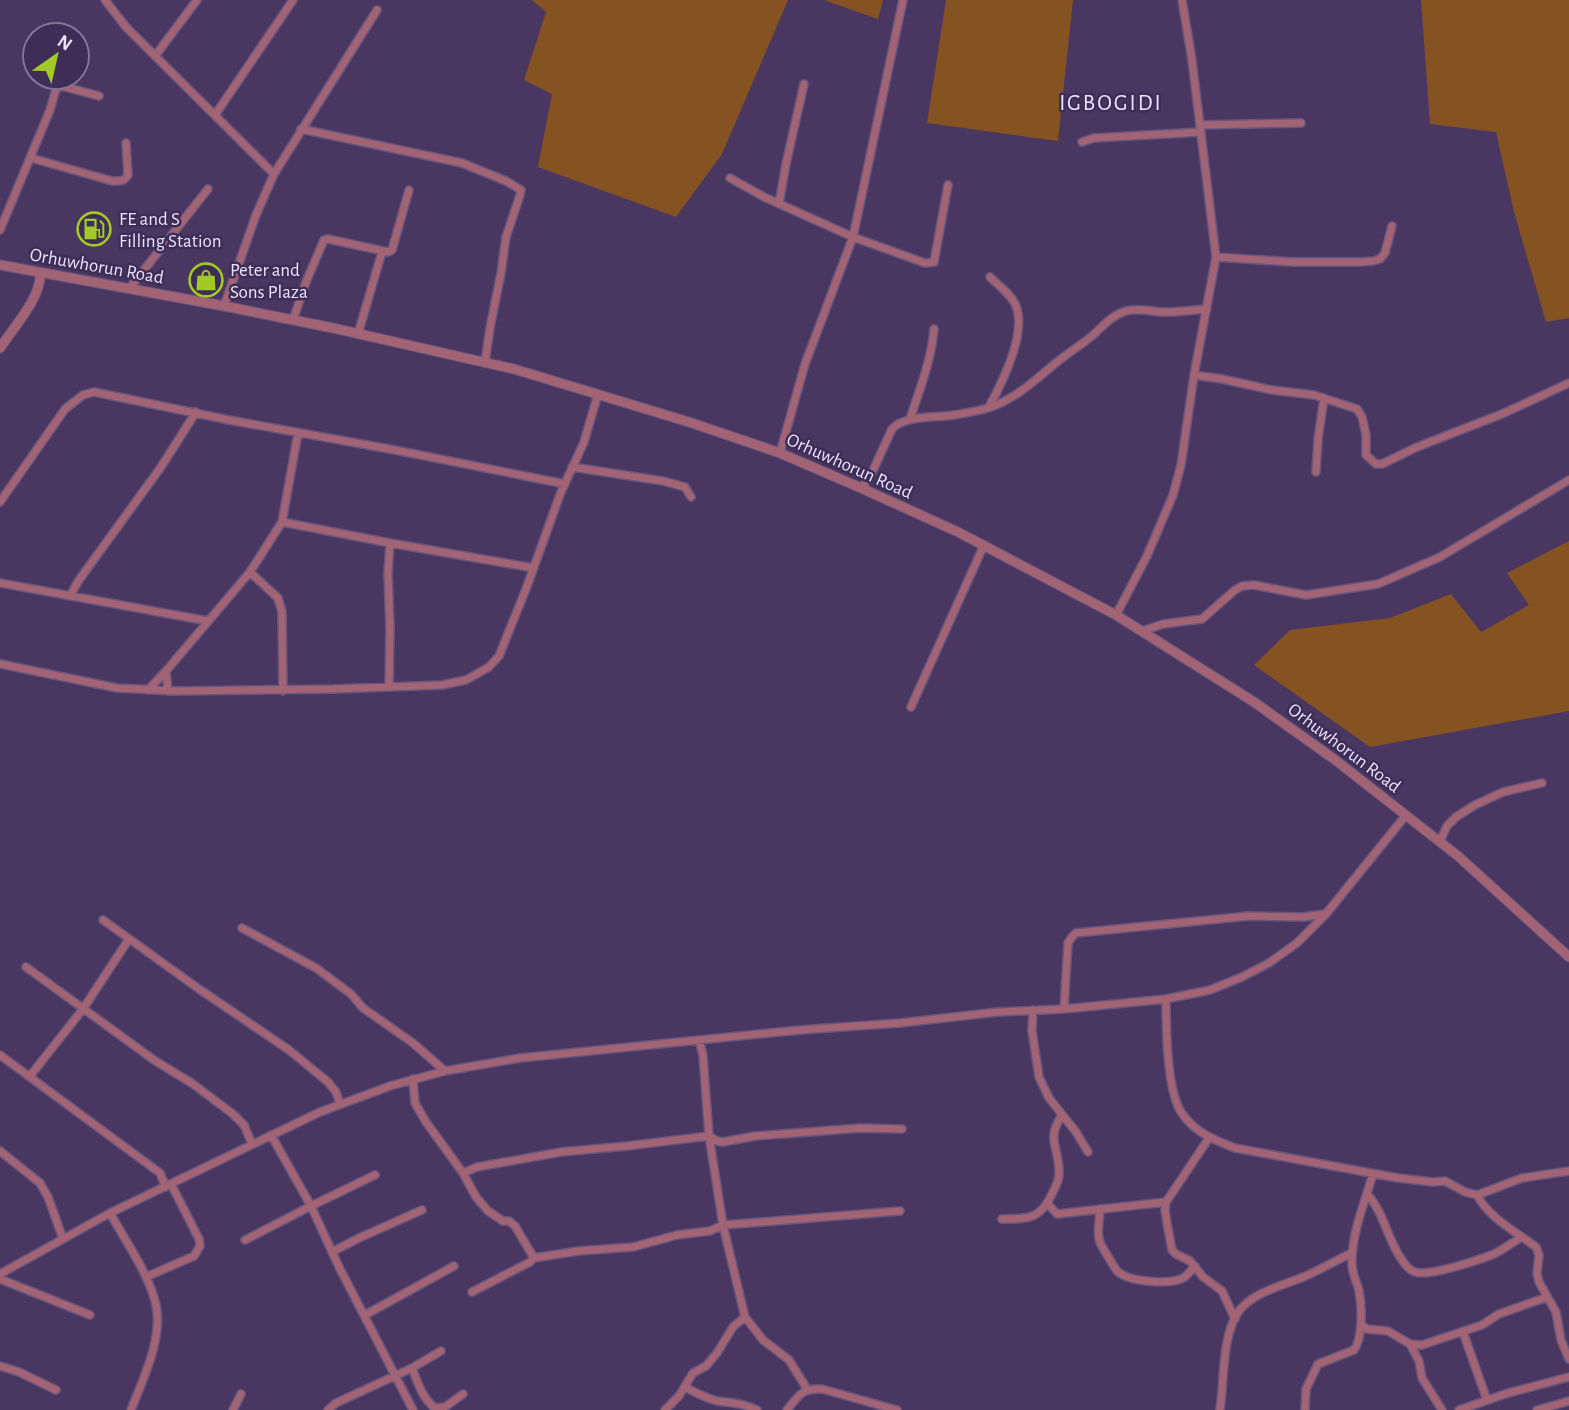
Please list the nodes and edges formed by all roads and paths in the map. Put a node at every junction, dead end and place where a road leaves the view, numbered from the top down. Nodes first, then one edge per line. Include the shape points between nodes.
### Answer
1 (105, 0) edge
2 (197, 0) edge
3 (293, 0) edge
4 (903, 0) edge
5 (1182, 0) edge
6 (377, 9) dead end
7 (155, 56) junction
8 (804, 84) dead end
9 (99, 96) dead end
10 (215, 115) junction
11 (1301, 123) dead end
12 (301, 129) junction
13 (1201, 129) junction
14 (1082, 142) dead end
15 (126, 143) dead end
16 (31, 158) junction
17 (274, 174) junction
18 (730, 178) dead end
19 (948, 185) dead end
20 (208, 189) dead end
21 (409, 190) dead end
22 (779, 204) junction
23 (1392, 226) dead end
24 (0, 230) edge
25 (853, 237) junction
26 (383, 252) junction
27 (1216, 257) junction
28 (0, 265) edge
29 (40, 273) junction
30 (990, 277) dead end
31 (129, 289) junction
32 (224, 306) junction
33 (1207, 309) junction
34 (293, 320) junction
35 (934, 329) dead end
36 (358, 334) junction
37 (0, 348) edge
38 (485, 362) junction
39 (1194, 375) junction
40 (1569, 383) edge
41 (598, 394) junction
42 (1324, 398) junction
43 (989, 407) junction
44 (195, 412) junction
45 (910, 419) junction
46 (298, 433) junction
47 (780, 453) junction
48 (572, 467) junction
49 (1316, 472) dead end
50 (1569, 480) edge
51 (0, 484) edge
52 (565, 484) junction
53 (10, 487) junction
54 (861, 488) junction
55 (691, 496) dead end
56 (0, 502) edge
57 (282, 522) junction
58 (390, 544) junction
59 (984, 545) junction
60 (534, 569) junction
61 (250, 572) junction
62 (0, 583) edge
63 (70, 596) junction
64 (1116, 615) junction
65 (208, 621) junction
66 (1142, 631) junction
67 (0, 664) edge
68 (166, 671) junction
69 (389, 687) junction
70 (148, 690) junction
71 (168, 691) junction
72 (283, 691) junction
73 (911, 707) dead end
74 (1542, 783) dead end
75 (1406, 815) junction
76 (1440, 841) junction
77 (1326, 914) junction
78 (103, 920) dead end
79 (242, 928) dead end
80 (129, 939) junction
81 (1569, 957) edge
82 (26, 967) dead end
83 (1166, 999) junction
84 (83, 1009) junction
85 (1064, 1009) junction
86 (1033, 1010) junction
87 (699, 1040) junction
88 (0, 1055) edge
89 (446, 1071) junction
90 (30, 1076) junction
91 (413, 1079) junction
92 (340, 1104) junction
93 (1062, 1115) junction
94 (902, 1129) dead end
95 (271, 1135) junction
96 (709, 1136) junction
97 (1209, 1138) junction
98 (252, 1144) junction
99 (0, 1151) edge
100 (1087, 1152) dead end
101 (1569, 1171) edge
102 (463, 1172) junction
103 (1373, 1174) junction
104 (375, 1175) dead end
105 (168, 1185) junction
106 (1367, 1194) junction
107 (1477, 1195) junction
108 (1166, 1202) junction
109 (1048, 1204) junction
110 (311, 1206) junction
111 (1100, 1209) junction
112 (422, 1210) dead end
113 (900, 1211) dead end
114 (110, 1213) junction
115 (1002, 1219) dead end
116 (723, 1225) junction
117 (1522, 1237) junction
118 (63, 1239) junction
119 (245, 1240) dead end
120 (332, 1252) junction
121 (1352, 1253) junction
122 (534, 1258) junction
123 (454, 1266) dead end
124 (1195, 1266) junction
125 (0, 1276) edge
126 (146, 1277) junction
127 (472, 1292) dead end
128 (1547, 1297) junction
129 (90, 1315) dead end
130 (365, 1315) junction
131 (745, 1317) junction
132 (1234, 1319) junction
133 (1361, 1325) junction
134 (1463, 1332) junction
135 (1410, 1344) junction
136 (441, 1351) dead end
137 (1569, 1359) edge
138 (0, 1366) edge
139 (412, 1368) junction
140 (395, 1376) junction
141 (1569, 1377) edge
142 (685, 1387) junction
143 (56, 1390) dead end
144 (807, 1390) junction
145 (241, 1394) dead end
146 (463, 1394) dead end
147 (1487, 1400) junction
148 (1569, 1401) edge
149 (131, 1410) edge
150 (233, 1410) edge
151 (328, 1410) edge
152 (413, 1410) edge
153 (665, 1410) edge
154 (757, 1410) edge
155 (787, 1410) edge
156 (897, 1410) edge
157 (1220, 1410) edge
158 (1305, 1410) edge
159 (1443, 1410) edge
160 (1459, 1410) edge
161 (1537, 1410) edge

1 - 7 street
2 - 7 street
3 - 10 street
4 - 25 street
5 - 13 street
6 - 12 street
7 - 10 street
8 - 22 street
9 - 16 street via 59,86
10 - 17 street
11 - 13 street
12 - 17 street
12 - 38 street via 462,163 521,190 506,237
13 - 14 street
13 - 27 street
15 - 16 street via 128,175 121,181
16 - 24 street
17 - 32 street
18 - 22 street
19 - 25 street via 934,262 925,263
20 - 31 street
21 - 26 street via 392,250
22 - 25 street
23 - 27 street via 1385,253 1373,261
25 - 47 street via 805,364
26 - 34 street via 324,240
26 - 36 street
27 - 33 street
28 - 29 street, Orhuwhorun Road
29 - 31 street, Orhuwhorun Road
29 - 37 street via 38,290
30 - 43 street via 1013,301 1018,321 1013,355
31 - 32 street, Orhuwhorun Road
32 - 34 street, Orhuwhorun Road
33 - 39 street
33 - 43 street via 1121,313 1033,382
34 - 36 street, Orhuwhorun Road
35 - 45 street via 928,368
36 - 38 street, Orhuwhorun Road
38 - 41 street, Orhuwhorun Road
39 - 42 street
39 - 64 street via 1173,495
40 - 42 street via 1382,464 1366,455 1366,435 1357,409
41 - 47 street, Orhuwhorun Road
41 - 48 street
42 - 49 street
43 - 45 street
44 - 46 street
44 - 53 street via 94,392 83,395 65,409
44 - 63 street
45 - 54 street via 892,429
46 - 52 street
46 - 57 street
47 - 54 street, Orhuwhorun Road
48 - 52 street
48 - 55 street via 663,481 685,487
50 - 66 street via 1440,557 1378,584 1306,595 1242,586 1202,619
51 - 53 street
52 - 60 street
53 - 56 street
54 - 59 street, Orhuwhorun Road
57 - 58 street
57 - 61 street
58 - 60 street
58 - 69 street
59 - 64 street, Orhuwhorun Road
59 - 73 street
60 - 69 street via 499,656 489,667 466,680 442,685
61 - 65 street
61 - 72 street via 278,598 282,612
62 - 63 street
63 - 65 street
64 - 66 street, Orhuwhorun Road
65 - 68 street
66 - 75 street, Orhuwhorun Road via 1254,702
67 - 70 street
68 - 70 street
68 - 71 street
69 - 72 street
70 - 71 street
71 - 72 street
74 - 76 street via 1503,792 1475,805 1447,826
75 - 76 street, Orhuwhorun Road
75 - 77 street
76 - 81 street, Orhuwhorun Road
77 - 83 street via 1269,963 1210,989
77 - 85 street via 1249,916 1076,933 1068,943
78 - 80 street
79 - 89 street via 316,968
80 - 84 street
80 - 92 street via 289,1050 328,1082
82 - 84 street
83 - 85 street
83 - 97 street via 1175,1097 1181,1112
84 - 90 street
84 - 98 street via 233,1114
85 - 86 street
86 - 87 street
86 - 93 street via 1040,1077
87 - 89 street via 520,1058
87 - 96 street
88 - 90 street
89 - 91 street
90 - 105 street via 160,1173
91 - 92 street
91 - 102 street via 415,1103
92 - 95 street
93 - 100 street
93 - 109 street via 1053,1133 1058,1182
94 - 96 street via 861,1128 723,1142
95 - 98 street
95 - 110 street
96 - 102 street via 561,1152
96 - 116 street
97 - 103 street via 1235,1148
97 - 108 street
98 - 105 street
99 - 118 street via 40,1183
101 - 107 street via 1522,1178
102 - 122 street via 488,1211 515,1226
103 - 106 street
103 - 107 street via 1445,1181
104 - 110 street
105 - 114 street
105 - 126 street via 200,1246 194,1256
106 - 117 street via 1399,1256 1415,1272 1428,1273 1483,1257
106 - 121 street
107 - 117 street via 1485,1209
108 - 111 street
108 - 124 street via 1172,1250
109 - 111 street via 1057,1214
109 - 115 street via 1033,1216
110 - 119 street
110 - 120 street
111 - 124 street via 1098,1235 1117,1271 1142,1280 1171,1281 1183,1278
112 - 120 street
113 - 116 street
114 - 118 street
114 - 126 street
116 - 122 street via 633,1247
116 - 131 street
117 - 128 street via 1539,1255 1537,1274
118 - 125 street
120 - 130 street
121 - 132 street via 1265,1292
121 - 133 street
122 - 127 street
123 - 130 street
124 - 132 street via 1222,1291
125 - 129 street
126 - 149 street via 156,1306 157,1333
128 - 134 street
128 - 137 street
130 - 140 street
131 - 142 street
131 - 144 street via 763,1340 789,1360
132 - 157 street
133 - 135 street via 1388,1331
133 - 158 street via 1356,1348 1318,1364 1306,1389
134 - 135 street via 1422,1345
134 - 147 street
135 - 159 street via 1422,1378
136 - 139 street
138 - 143 street
139 - 140 street
139 - 146 street via 420,1389 435,1408 445,1407
140 - 151 street
140 - 152 street
141 - 147 street
142 - 153 street
142 - 154 street via 701,1396
144 - 155 street
144 - 156 street via 822,1389
145 - 150 street
147 - 160 street
148 - 161 street

